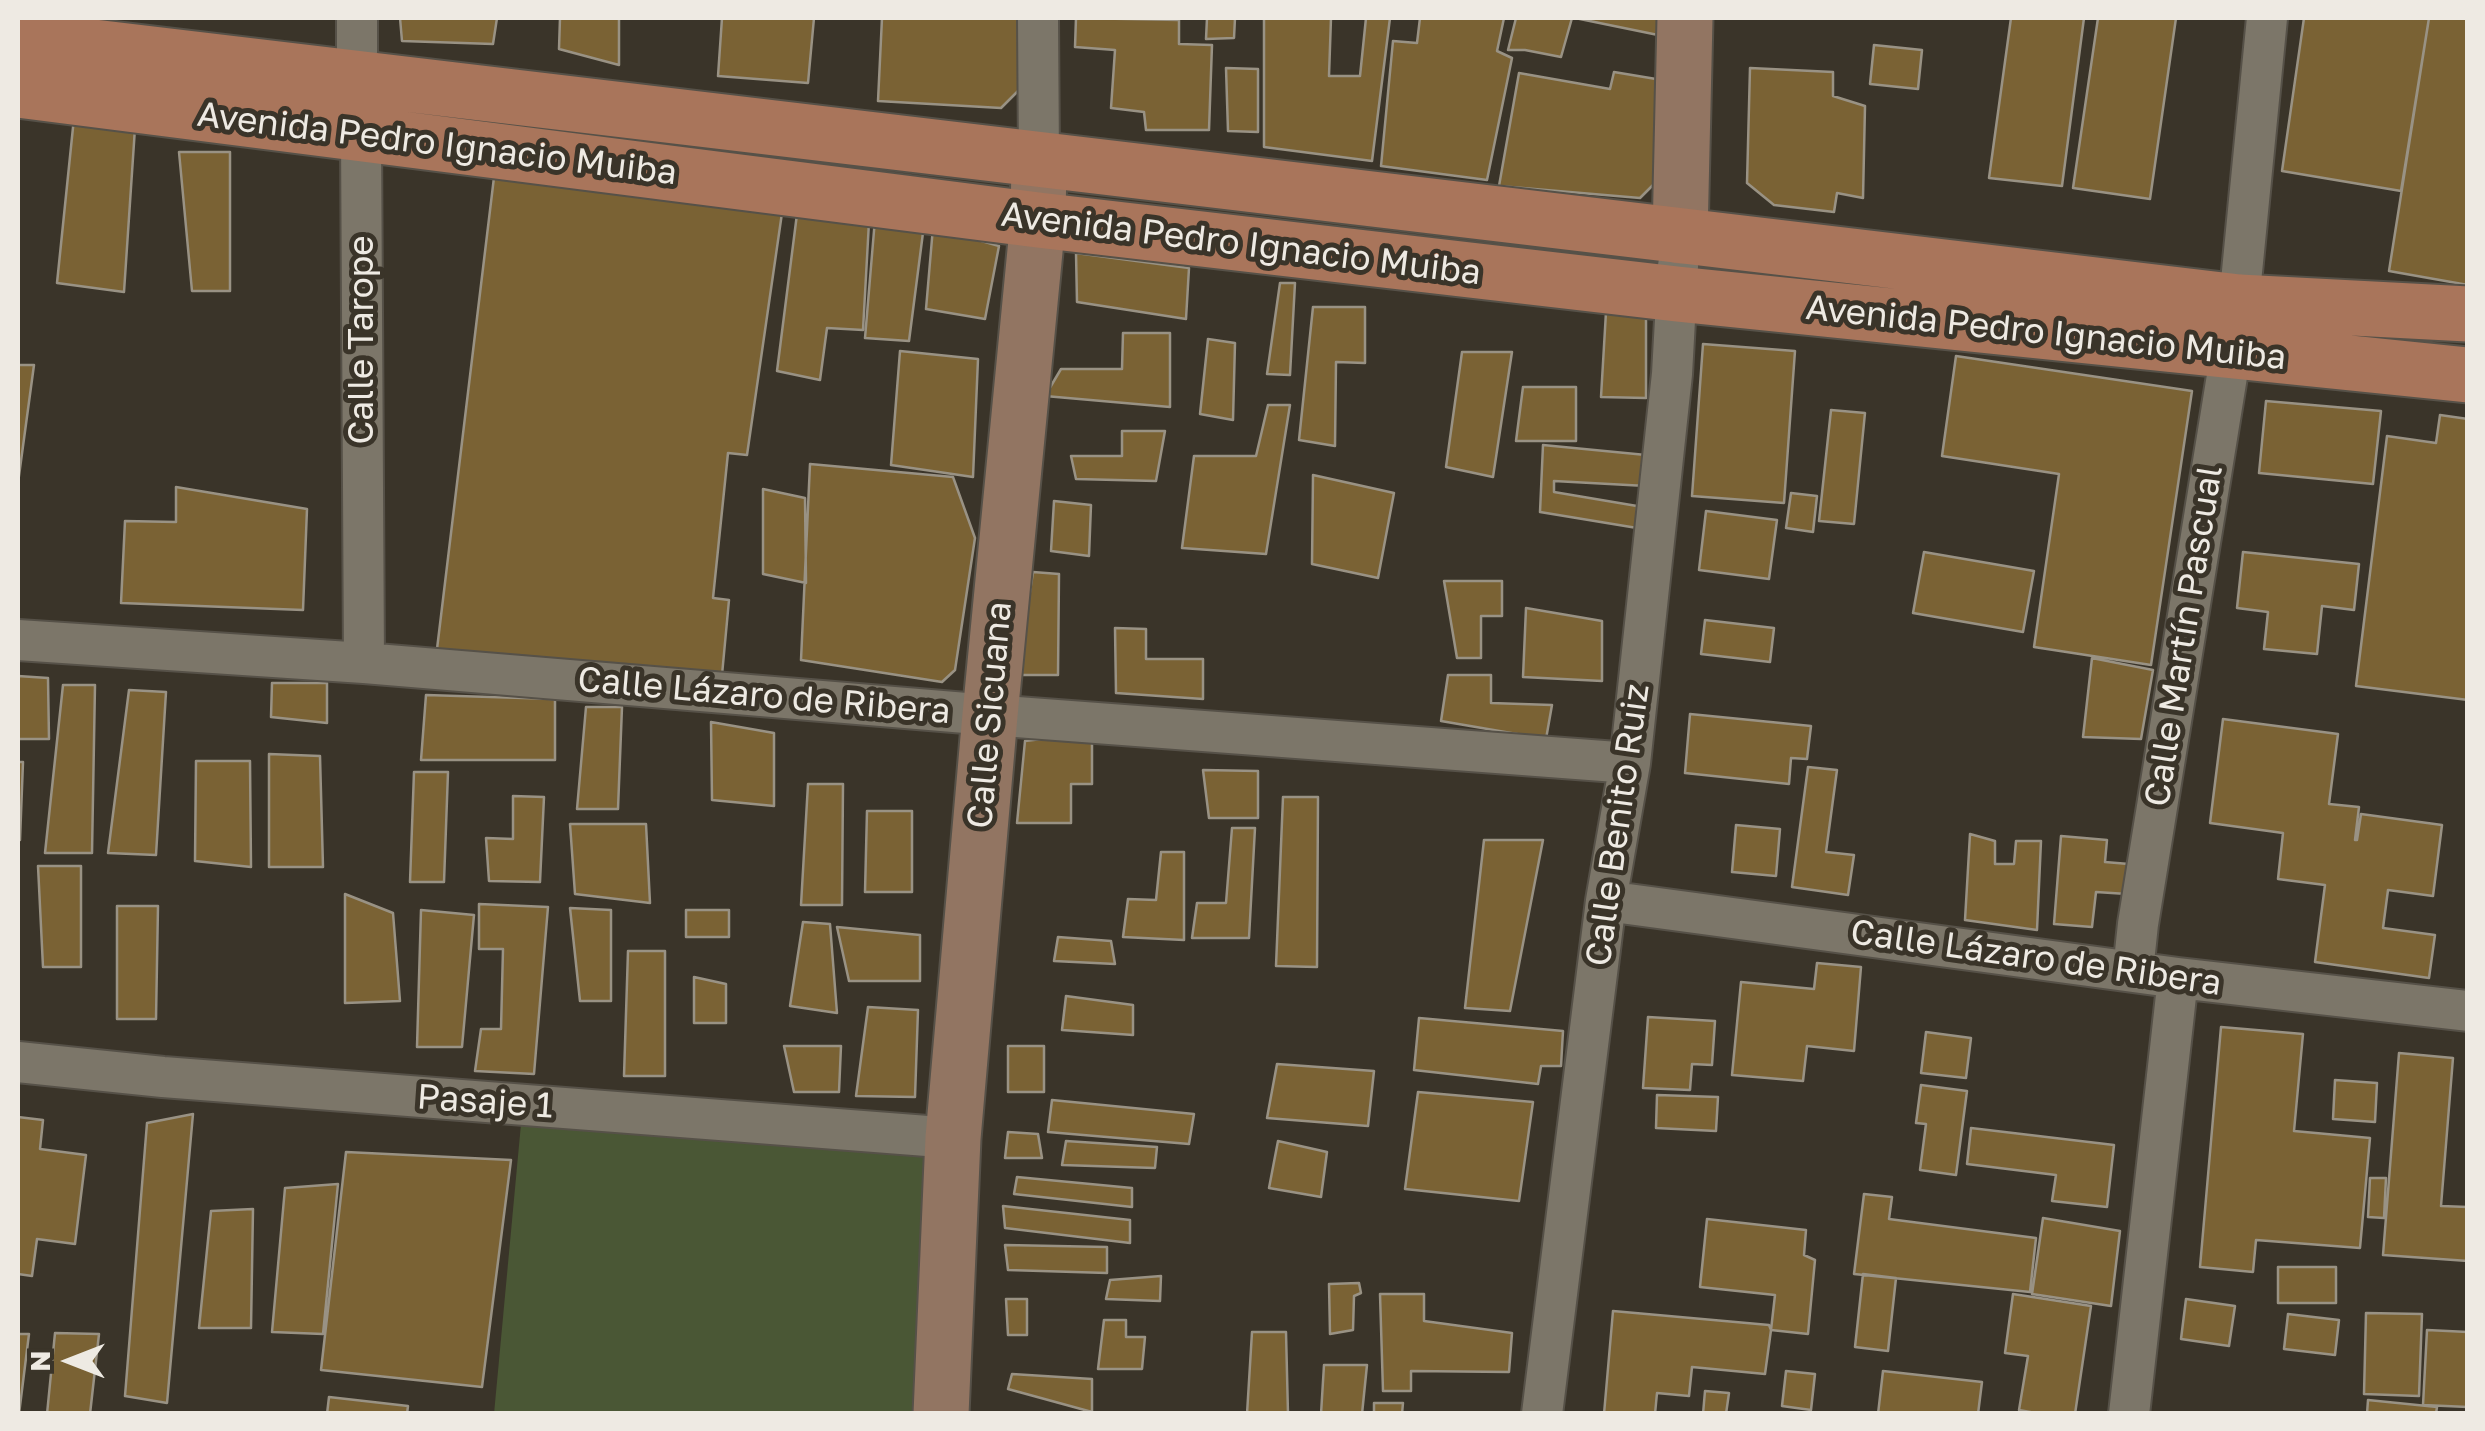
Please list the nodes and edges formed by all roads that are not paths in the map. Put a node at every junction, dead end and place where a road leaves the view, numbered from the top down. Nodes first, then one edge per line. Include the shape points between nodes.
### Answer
1 (357, 18) edge
2 (1038, 18) edge
3 (1685, 18) edge
4 (2267, 18) edge
5 (18, 38) edge
6 (357, 77) junction
7 (18, 90) edge
8 (361, 134) junction
9 (1039, 160) junction
10 (1038, 220) junction
11 (1680, 236) junction
12 (1677, 294) junction
13 (2468, 314) edge
14 (2234, 327) junction
15 (2468, 375) edge
16 (18, 640) edge
17 (364, 663) junction
18 (990, 715) junction
19 (1630, 764) junction
20 (1606, 901) junction
21 (2133, 971) junction
22 (2178, 978) junction
23 (2468, 1011) edge
24 (18, 1062) edge
25 (954, 1138) junction
26 (941, 1414) edge
27 (1542, 1414) edge
28 (2129, 1414) edge

1 - 6 street, Calle Tarope
2 - 9 street, Calle Sicuana
3 - 11 main road
4 - 14 street, Calle Martín Pascual
5 - 6 main road, Avenida Pedro Ignacio Muiba
6 - 8 street, Calle Tarope
6 - 9 main road, Avenida Pedro Ignacio Muiba
7 - 8 main road, Avenida Pedro Ignacio Muiba
8 - 10 main road, Avenida Pedro Ignacio Muiba
8 - 17 street, Calle Tarope
9 - 10 main road, Calle Sicuana
9 - 11 main road, Avenida Pedro Ignacio Muiba
10 - 12 main road, Avenida Pedro Ignacio Muiba
10 - 18 main road, Calle Sicuana
11 - 12 street, Calle Benito Ruiz
11 - 14 main road, Avenida Pedro Ignacio Muiba
12 - 14 main road, Avenida Pedro Ignacio Muiba
12 - 19 street, Calle Benito Ruiz
13 - 14 main road, Avenida Pedro Ignacio Muiba
14 - 15 main road, Avenida Pedro Ignacio Muiba
14 - 21 street, Calle Martín Pascual
16 - 17 street, Calle Lázaro de Ribera
17 - 18 street, Calle Lázaro de Ribera
18 - 19 street, Calle Lázaro de Ribera
18 - 25 main road, Calle Sicuana
19 - 20 street, Calle Benito Ruiz
20 - 21 street, Calle Lázaro de Ribera
20 - 27 street, Calle Benito Ruiz
21 - 22 street, Calle Lázaro de Ribera
22 - 23 street, Calle Lázaro de Ribera
22 - 28 street
24 - 25 street, Pasaje 1
25 - 26 main road, Calle Sicuana

